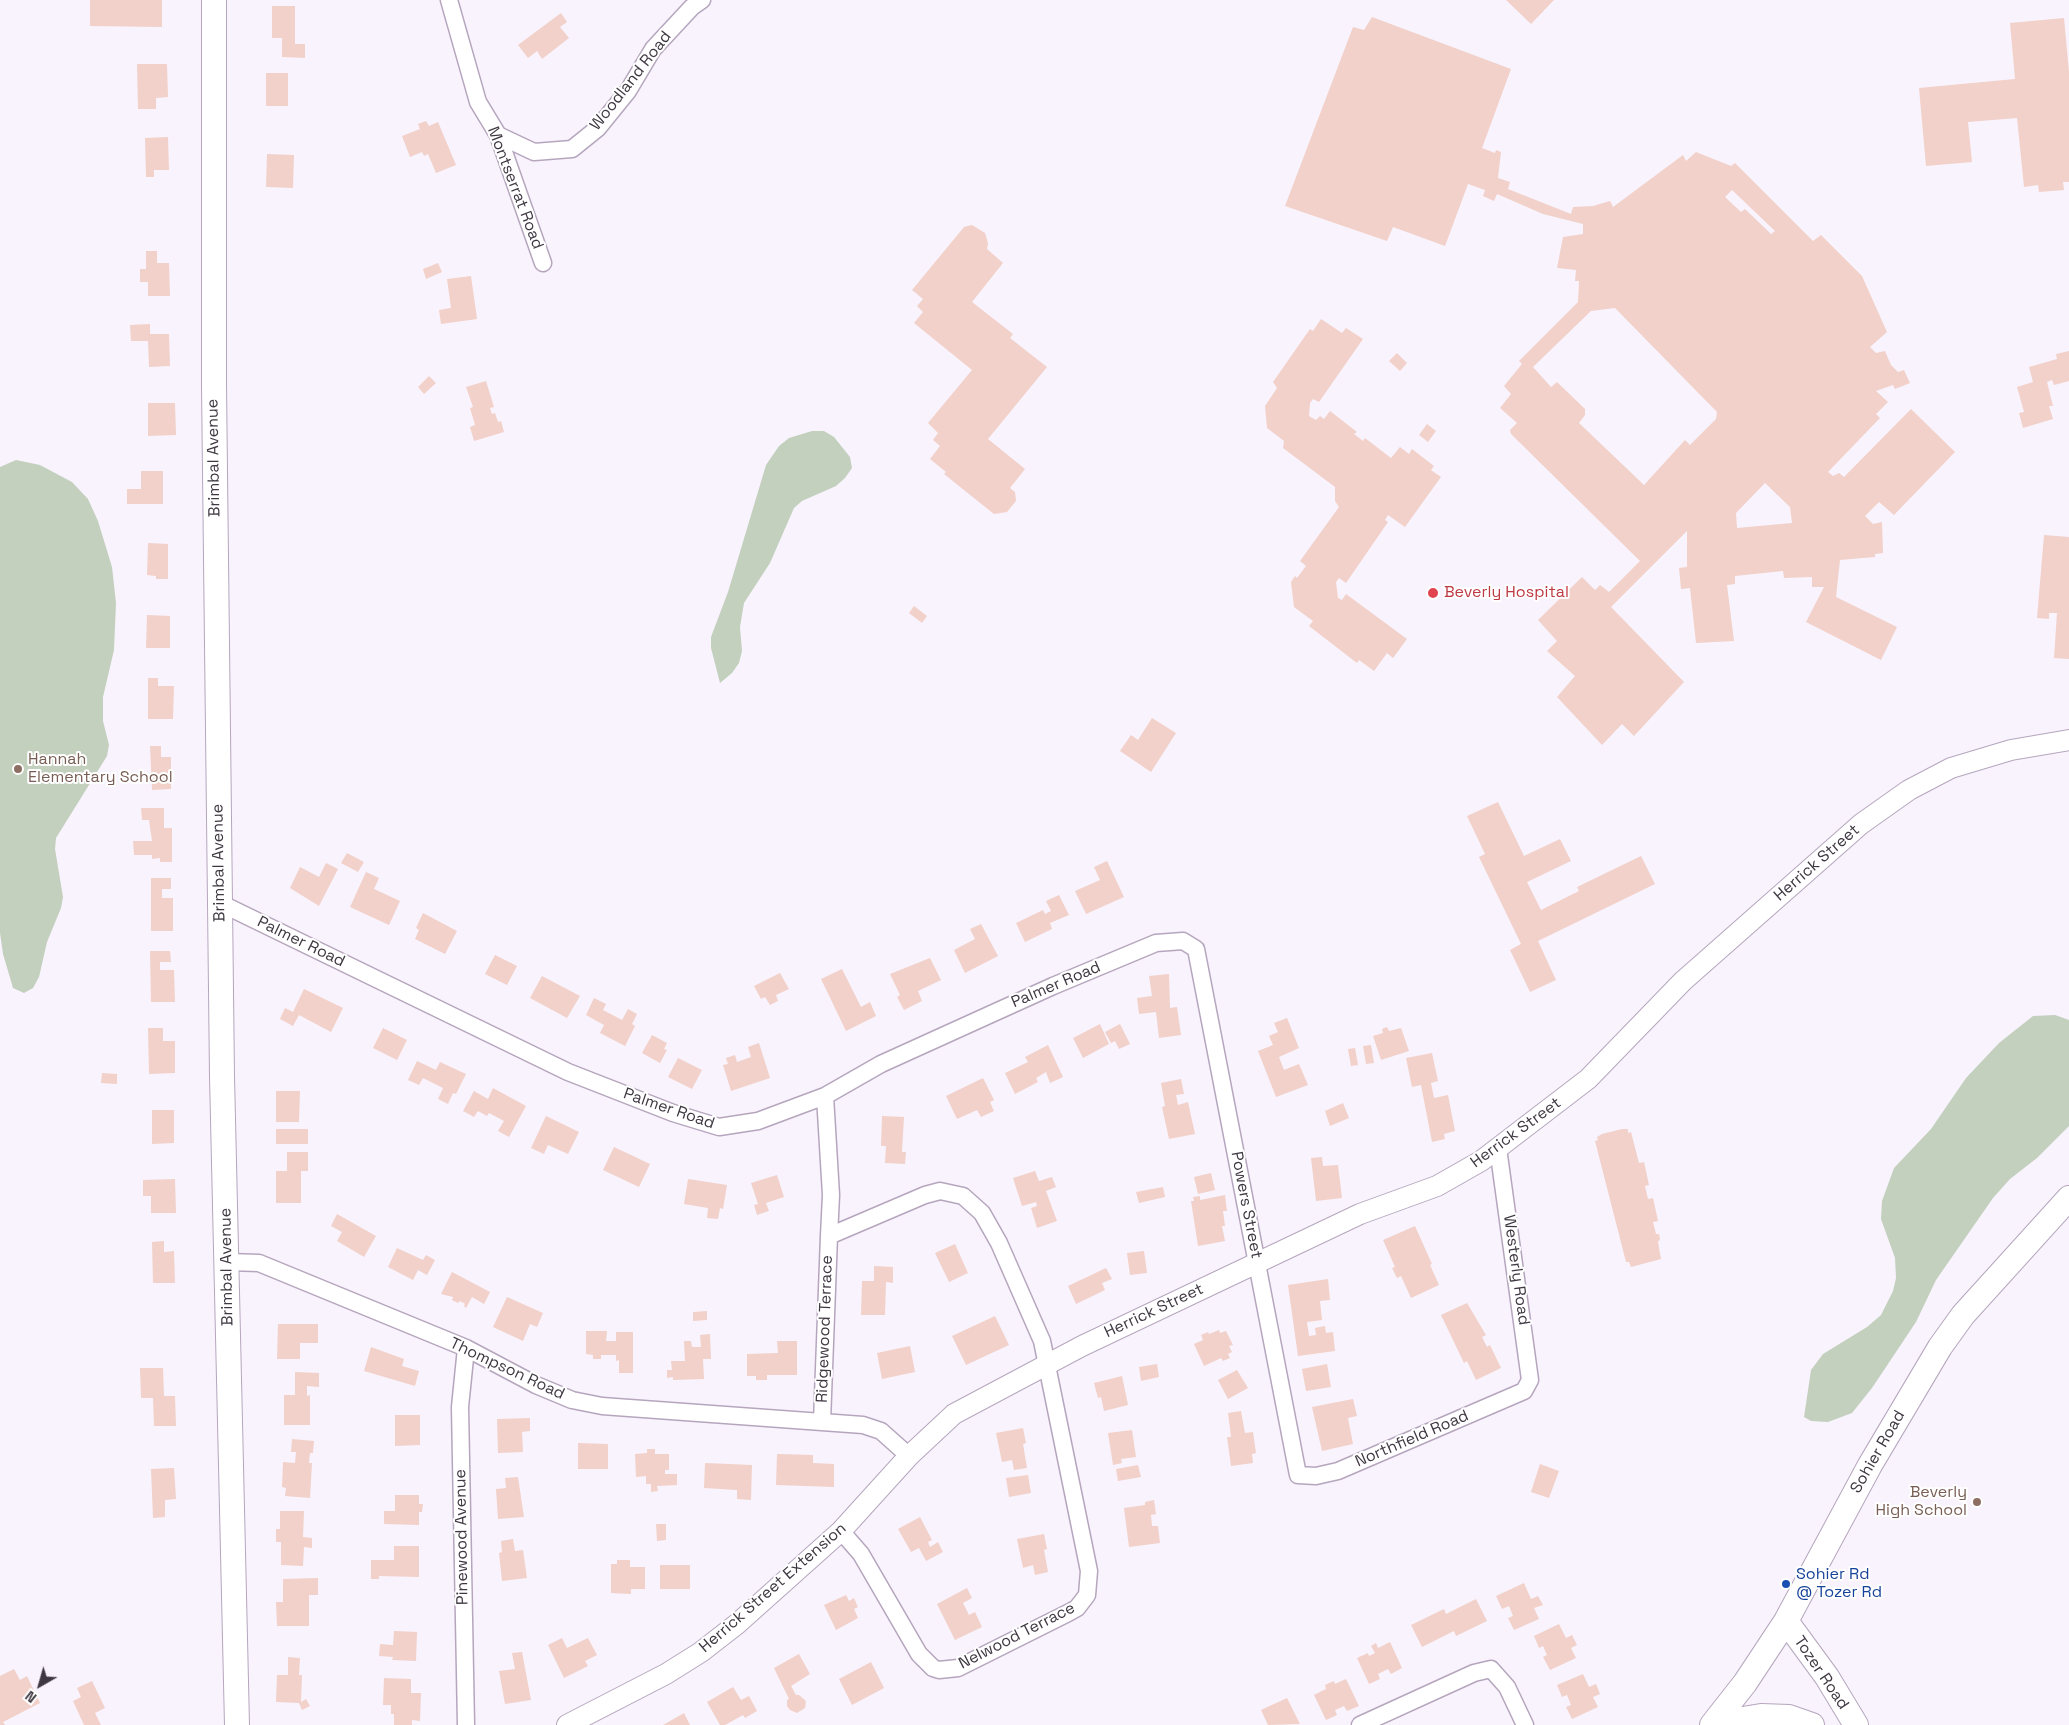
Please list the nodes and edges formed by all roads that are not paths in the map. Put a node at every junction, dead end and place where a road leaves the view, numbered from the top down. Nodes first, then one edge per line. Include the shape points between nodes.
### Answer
1 (214, 0) edge
2 (449, 0) edge
3 (702, 0) edge
4 (498, 135) junction
5 (543, 263) dead end
6 (2069, 740) edge
7 (220, 903) junction
8 (1183, 941) joint
9 (825, 1096) junction
10 (1498, 1148) junction
11 (2069, 1198) edge
12 (829, 1236) junction
13 (228, 1262) junction
14 (1257, 1263) junction
15 (466, 1348) junction
16 (1047, 1364) junction
17 (1524, 1391) joint
18 (822, 1422) junction
19 (909, 1456) junction
20 (1298, 1475) joint
21 (841, 1531) junction
22 (1786, 1621) junction
23 (237, 1725) edge
24 (466, 1725) edge
25 (567, 1725) edge
26 (1360, 1725) edge
27 (1525, 1725) edge
28 (1713, 1725) edge
29 (1812, 1725) edge
30 (1856, 1725) edge

1 - 7 main road, Brimbal Avenue via 214,385
2 - 4 street, Montserrat Road via 478,102
3 - 4 street, Woodland Road via 653,49 628,91 598,128 572,149 534,152
4 - 5 street, Montserrat Road
6 - 10 street, Herrick Street via 2011,750 1951,768 1909,790 1861,824 1683,981 1588,1079
7 - 9 street, Palmer Road via 568,1072 673,1113 719,1127 758,1121
7 - 13 main road, Brimbal Avenue
8 - 9 street, Palmer Road via 1156,943 1053,986 881,1064
8 - 14 street, Powers Street via 1196,950
9 - 12 street, Ridgewood Terrace via 831,1195
10 - 14 street, Herrick Street via 1437,1186 1360,1214
10 - 17 street, Westerly Road via 1530,1367 1530,1380
11 - 22 main road, Sohier Road via 1963,1315 1940,1347 1870,1464
12 - 16 street, Ridgewood Terrace via 925,1195 940,1191 963,1196 982,1213 1012,1270 1042,1341
12 - 18 street, Ridgewood Terrace
13 - 15 street, Thompson Road via 259,1262
13 - 23 main road, Brimbal Avenue
14 - 16 street, Herrick Street
14 - 20 street, Powers Street
15 - 18 street, Thompson Road via 572,1400 602,1406
15 - 24 street, Pinewood Avenue via 460,1407
16 - 19 street, Herrick Street via 954,1414
16 - 21 street, Nelwood Terrace via 1090,1571 1087,1595 1077,1608 958,1668 933,1668 918,1654 861,1554
17 - 20 street, Northfield Road via 1338,1471 1316,1476
18 - 19 street, Thompson Road via 874,1427
19 - 21 street, Herrick Street Extension
21 - 25 street, Herrick Street Extension via 701,1652 666,1674
22 - 28 main road, Sohier Road
22 - 30 main road, Tozer Road via 1827,1677
26 - 27 street via 1474,1673 1491,1669 1507,1687
28 - 29 main road via 1760,1716 1789,1717

